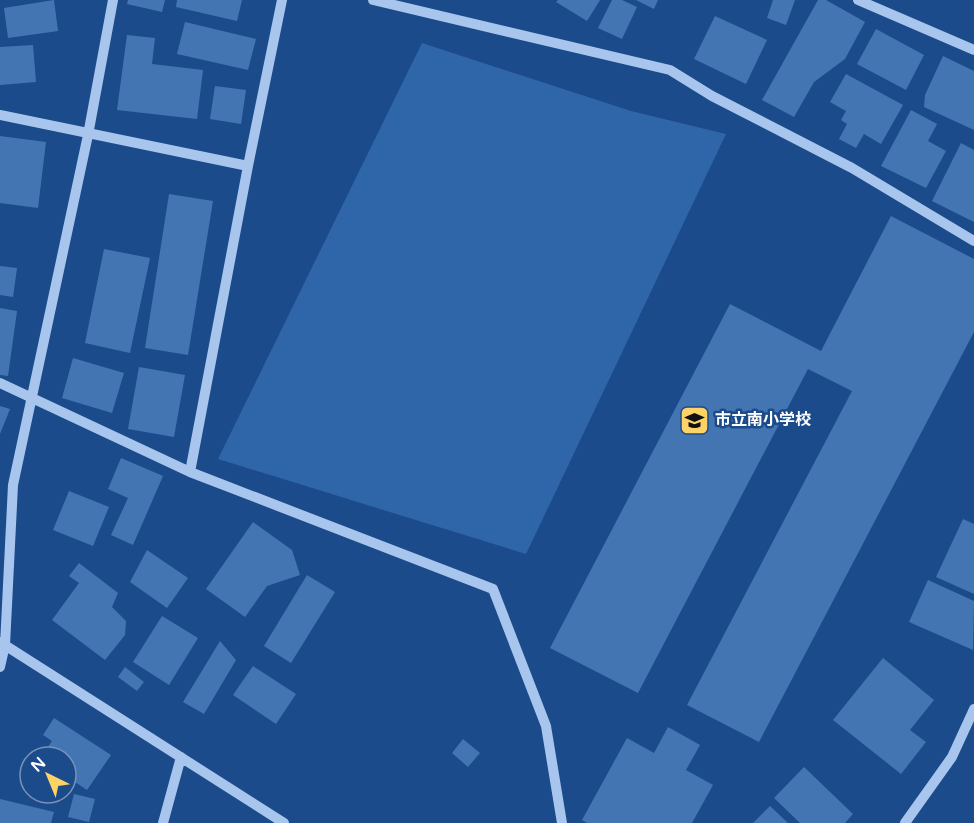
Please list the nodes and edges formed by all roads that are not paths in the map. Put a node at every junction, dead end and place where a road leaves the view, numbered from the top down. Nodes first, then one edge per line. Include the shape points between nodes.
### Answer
1 (113, 0) edge
2 (282, 0) edge
3 (373, 0) edge
4 (858, 0) edge
5 (878, 4) edge
6 (974, 50) edge
7 (0, 115) edge
8 (88, 135) junction
9 (248, 166) junction
10 (974, 241) edge
11 (0, 383) edge
12 (32, 398) junction
13 (190, 472) junction
14 (3, 643) edge
15 (0, 667) edge
16 (974, 709) edge
17 (181, 757) junction
18 (163, 823) edge
19 (284, 823) edge
20 (562, 823) edge
21 (905, 823) edge

1 - 8 street
2 - 9 street
3 - 10 street via 670,70 852,168
4 - 5 street
5 - 6 street
7 - 8 street
8 - 9 street
8 - 12 street
9 - 13 street
11 - 12 street
12 - 13 street
12 - 14 street via 13,485
13 - 20 street via 493,589 546,726
14 - 15 street
14 - 17 street
16 - 21 street via 952,757
17 - 18 street
17 - 19 street

